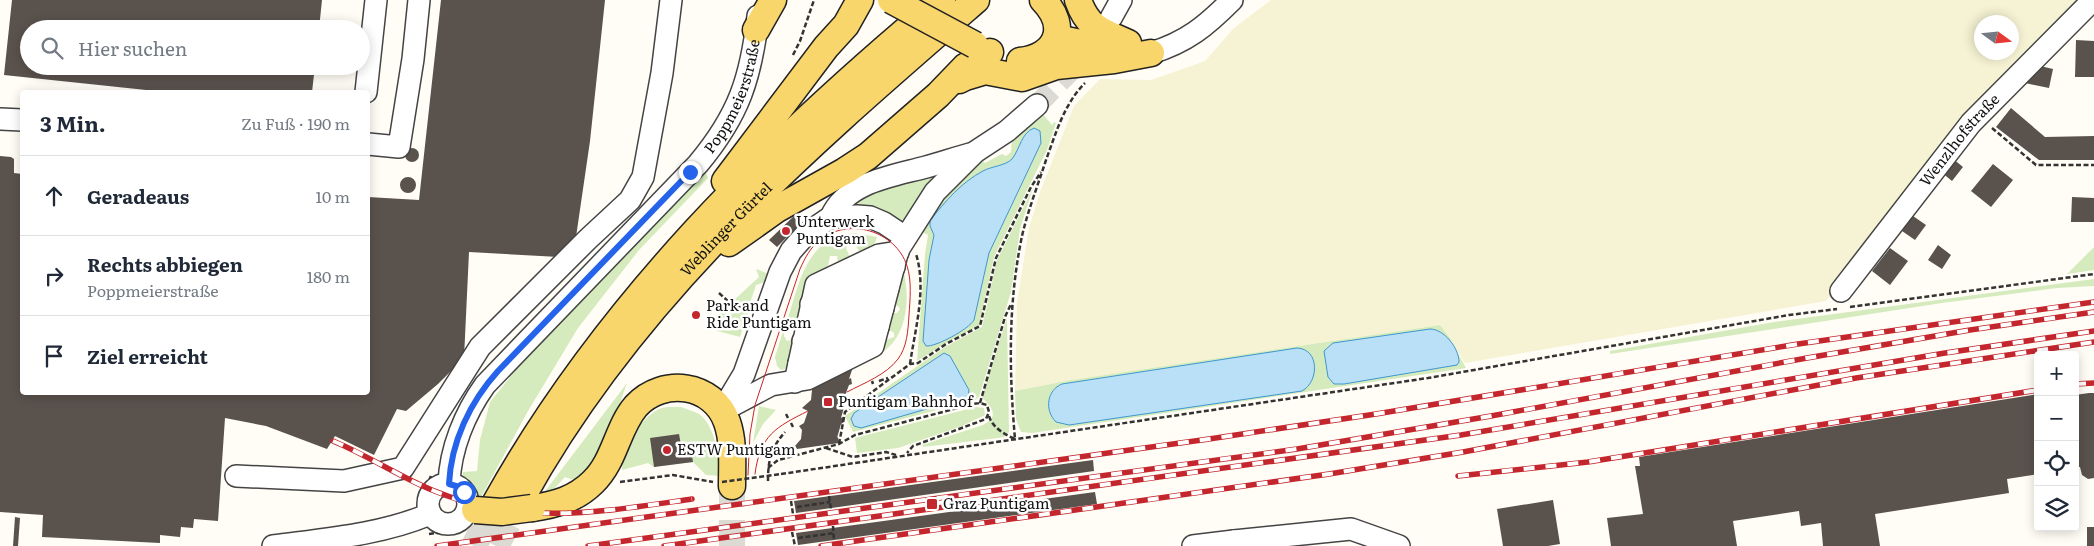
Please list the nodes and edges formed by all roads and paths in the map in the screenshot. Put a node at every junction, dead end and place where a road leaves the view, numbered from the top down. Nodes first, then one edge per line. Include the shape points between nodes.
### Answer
1 (376, 0) edge
2 (419, 0) edge
3 (671, 0) edge
4 (761, 0) edge
5 (773, 0) edge
6 (838, 0) edge
7 (860, 0) edge
8 (891, 0) edge
9 (942, 0) edge
10 (976, 0) edge
11 (1078, 0) edge
12 (1232, 0) edge
13 (2093, 0) edge
14 (1050, 3) edge
15 (756, 30) junction
16 (1056, 38) junction
17 (826, 48) junction
18 (982, 49) junction
19 (1151, 53) junction
20 (370, 55) edge
21 (368, 75) edge
22 (1090, 79) dead end
23 (366, 90) edge
24 (938, 94) junction
25 (1037, 106) tunnel mouth
26 (0, 119) edge
27 (20, 120) edge
28 (1992, 128) dead end
29 (370, 144) edge
30 (975, 152) junction
31 (2094, 165) edge
32 (1044, 168) junction
33 (831, 217) junction
34 (693, 234) junction
35 (899, 252) junction
36 (2094, 274) edge
37 (719, 293) dead end
38 (1841, 302) junction
39 (1012, 303) junction
40 (654, 307) junction
41 (883, 307) junction
42 (751, 312) dead end
43 (807, 322) junction
44 (910, 364) junction
45 (797, 373) junction
46 (892, 377) junction
47 (879, 381) dead end
48 (980, 403) junction
49 (722, 410) junction
50 (989, 416) junction
51 (785, 432) dead end
52 (1015, 439) junction
53 (839, 444) junction
54 (825, 448) junction
55 (906, 454) junction
56 (897, 456) junction
57 (768, 468) junction
58 (432, 469) dead end
59 (236, 476) dead end
60 (768, 481) dead end
61 (449, 484) junction
62 (727, 484) junction
63 (616, 485) dead end
64 (829, 496) dead end
65 (791, 501) dead end
66 (830, 502) junction
67 (498, 505) junction
68 (797, 507) dead end
69 (832, 509) dead end
70 (793, 514) dead end
71 (435, 519) junction
72 (833, 526) dead end
73 (792, 532) dead end
74 (834, 533) junction
75 (798, 538) dead end
76 (834, 541) dead end
77 (1242, 543) edge
78 (273, 546) edge
79 (794, 546) edge
80 (1193, 546) edge
81 (1400, 546) edge

1 - 20 street
2 - 29 street via 399,147
3 - 59 street via 644,176 630,200 480,347 403,468 344,481
4 - 15 street, Poppmeierstraße
5 - 15 main road
6 - 17 main road
7 - 17 main road via 846,25
8 - 18 main road, bridge
9 - 34 main road, Weblinger Gürtel via 873,58
10 - 40 main road, Weblinger Gürtel via 772,182 713,240
11 - 19 main road via 1086,18 1100,31
12 - 19 street via 1183,41
13 - 38 street, Wenzlhofstraße via 1970,123
14 - 16 main road via 1057,21
15 - 61 street, Poppmeierstraße via 744,90 717,141 485,386 473,402 461,431
16 - 18 main road via 1049,50 1034,60 1015,62
16 - 19 main road via 1131,53
17 - 34 main road via 698,213
18 - 24 main road
19 - 24 main road via 1056,66 1022,78 985,71 965,77
21 - 23 street
22 - 32 path via 1065,111
24 - 40 main road via 868,156 756,223 721,249 687,284
25 - 30 street
26 - 27 street
28 - 31 path via 2036,165
30 - 33 street via 877,180 842,201
30 - 35 street via 935,192
32 - 39 path via 1022,236
32 - 44 path via 1031,187 996,258 980,326 918,363
33 - 35 street via 870,217 884,223
33 - 49 street via 806,234 783,265 744,374
34 - 67 main road, Weblinger Gürtel via 637,296 582,367 530,444
35 - 41 street
35 - 43 street
35 - 44 path via 915,253 920,278
36 - 38 path
37 - 42 path via 730,303
38 - 52 path via 1788,316 1428,378
39 - 48 path
39 - 52 path via 1010,377
40 - 67 main road, Weblinger Gürtel via 589,390 544,459
41 - 43 street
41 - 45 street
43 - 45 street
44 - 46 path
45 - 49 street
46 - 47 path
46 - 53 path via 845,412
48 - 50 path via 988,406
48 - 53 path via 855,435
49 - 62 main road via 731,446
49 - 67 main road via 710,398 687,388 670,388 653,394 630,414 605,468 591,484 565,501
50 - 52 path via 1005,435
50 - 55 path via 913,446
51 - 57 path via 773,446
52 - 55 path
53 - 54 path
54 - 56 path via 853,457 886,452
54 - 57 path via 778,460
55 - 56 path
56 - 62 path, bridge
57 - 60 path
58 - 71 path via 426,487
61 - 67 street via 464,492 467,499
61 - 71 street via 437,487 430,494 427,505
62 - 63 path via 668,475
64 - 66 path
65 - 70 path
66 - 68 path
66 - 69 path
67 - 71 street via 461,520
71 - 78 street
72 - 74 path
73 - 79 path
74 - 75 path
74 - 76 path
77 - 80 street
77 - 81 street via 1351,529

